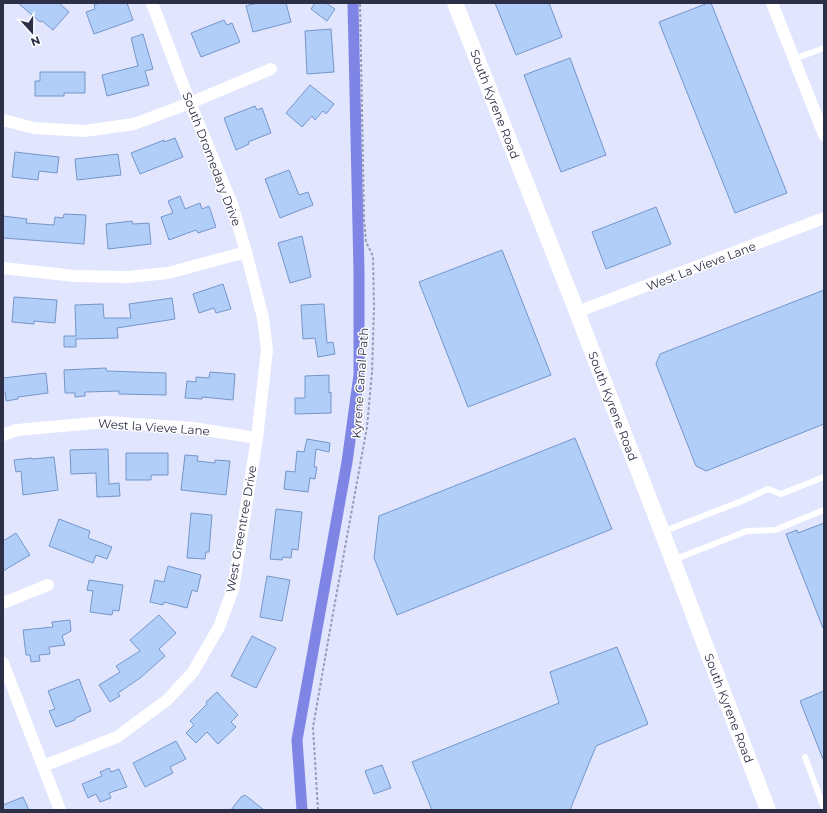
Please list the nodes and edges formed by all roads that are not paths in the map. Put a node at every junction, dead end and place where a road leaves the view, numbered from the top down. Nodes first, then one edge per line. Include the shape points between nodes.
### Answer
1 (152, 3) edge
2 (455, 3) edge
3 (772, 3) edge
4 (824, 48) edge
5 (794, 59) junction
6 (271, 69) dead end
7 (190, 103) junction
8 (3, 120) edge
9 (824, 135) edge
10 (824, 218) edge
11 (246, 252) junction
12 (3, 268) edge
13 (577, 312) junction
14 (3, 435) edge
15 (257, 438) junction
16 (824, 477) edge
17 (824, 510) edge
18 (662, 532) junction
19 (673, 560) junction
20 (48, 585) dead end
21 (3, 603) edge
22 (3, 663) edge
23 (805, 757) dead end
24 (42, 766) junction
25 (824, 808) edge
26 (60, 810) edge
27 (768, 810) edge

1 - 7 street, South Dromedary Drive
2 - 13 main road, South Kyrene Road
3 - 5 street
4 - 5 lane
5 - 9 street
6 - 7 street
7 - 8 street via 134,124 84,131 34,128
7 - 11 street, South Dromedary Drive via 232,204
10 - 13 street, West La Vieve Lane
11 - 12 street via 168,272 127,277 75,276
11 - 15 street, South Dromedary Drive via 263,318 267,350
13 - 18 main road, South Kyrene Road
14 - 15 street, West la Vieve Lane via 17,430 106,422 193,428
15 - 24 street, West Greentree Drive via 233,589 219,627 193,672 167,700 117,737
16 - 18 lane via 781,494 768,489
17 - 19 lane via 775,530 747,531
18 - 19 main road, South Kyrene Road
19 - 27 main road, South Kyrene Road
20 - 21 street
22 - 24 street
23 - 25 lane
24 - 26 street

